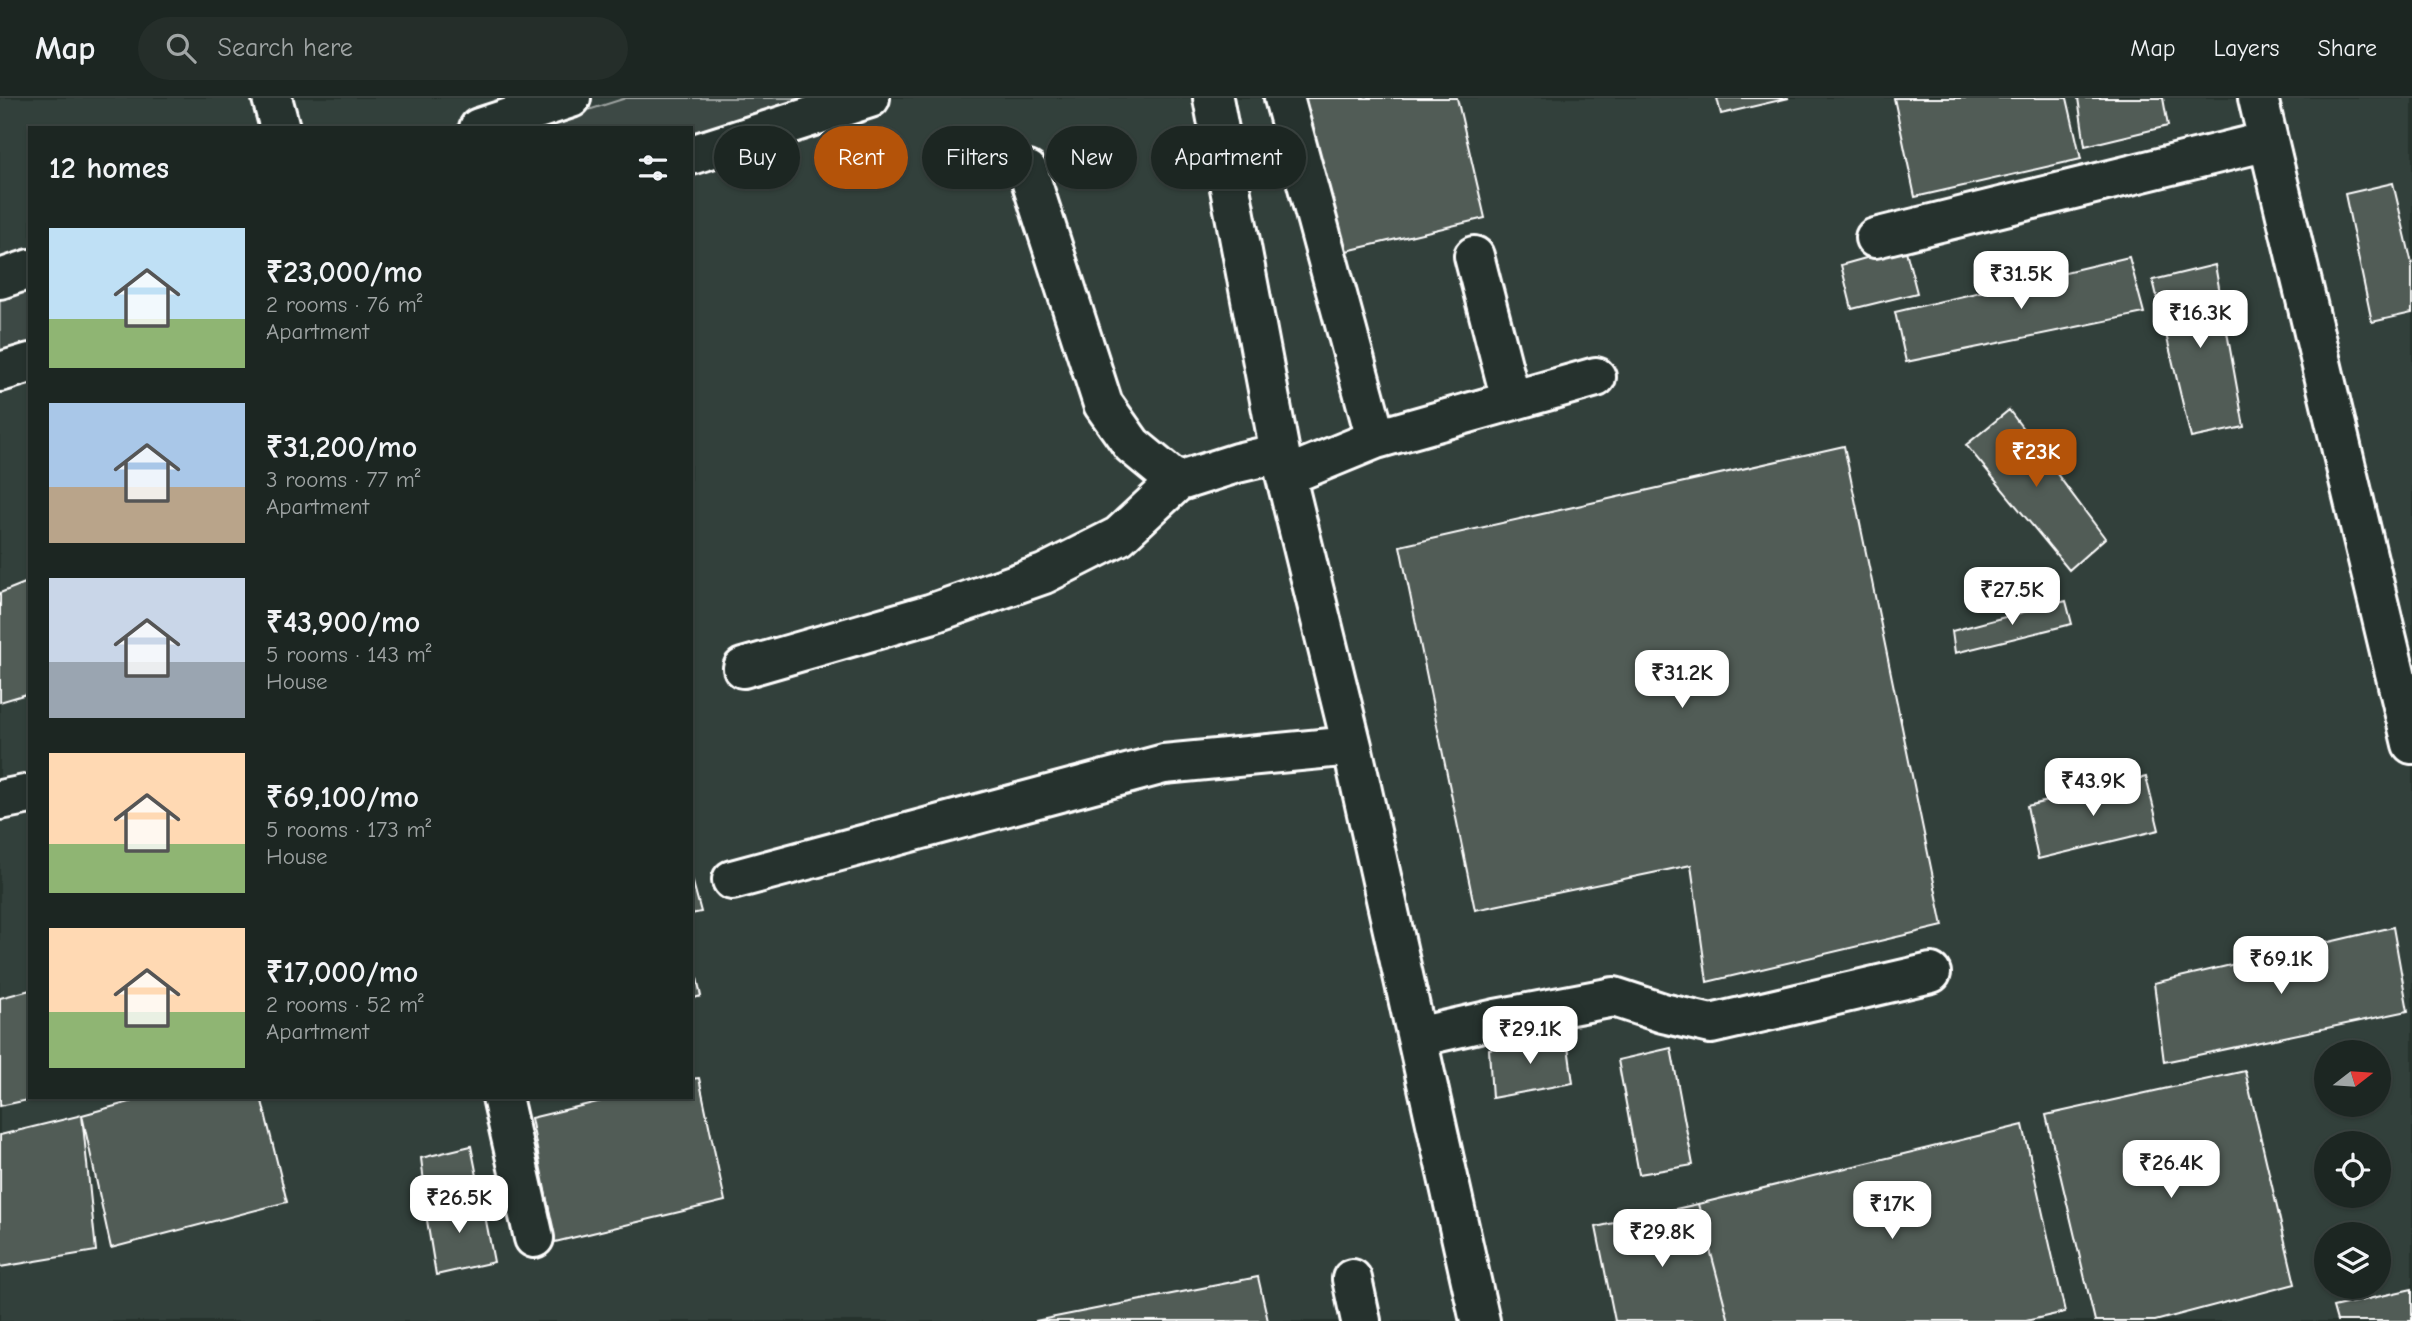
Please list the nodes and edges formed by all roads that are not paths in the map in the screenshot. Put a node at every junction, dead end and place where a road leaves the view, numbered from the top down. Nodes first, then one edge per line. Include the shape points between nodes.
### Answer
1 (272, 98) edge
2 (571, 98) edge
3 (870, 98) edge
4 (1213, 98) edge
5 (1284, 98) edge
6 (2258, 98) edge
7 (279, 126) edge
8 (485, 126) edge
9 (2268, 141) junction
10 (693, 154) edge
11 (1032, 183) edge
12 (1875, 239) dead end
13 (1474, 256) dead end
14 (28, 270) edge
15 (0, 279) edge
16 (28, 364) edge
17 (0, 372) edge
18 (1597, 377) dead end
19 (1511, 400) junction
20 (1376, 439) junction
21 (1283, 464) junction
22 (1177, 482) junction
23 (743, 668) dead end
24 (2412, 744) edge
25 (1352, 746) junction
26 (28, 794) edge
27 (0, 800) edge
28 (732, 880) dead end
29 (1931, 973) dead end
30 (1417, 1037) junction
31 (502, 1099) edge
32 (534, 1238) dead end
33 (1352, 1279) dead end
34 (1361, 1321) edge
35 (1480, 1321) edge

1 - 7 street
2 - 8 street
3 - 10 street
4 - 21 street
5 - 20 street
6 - 9 street
9 - 12 street
9 - 24 street
11 - 22 street via 1103,404 1132,445
13 - 19 street
14 - 15 street
16 - 17 street
18 - 19 street
19 - 20 street
20 - 21 street
21 - 22 street via 1237,463
21 - 25 street
22 - 23 street via 1119,536 1044,574 930,614
25 - 28 street via 1164,764
25 - 30 street
26 - 27 street
29 - 30 street via 1711,1024 1614,997
30 - 35 street
31 - 32 street
33 - 34 street

